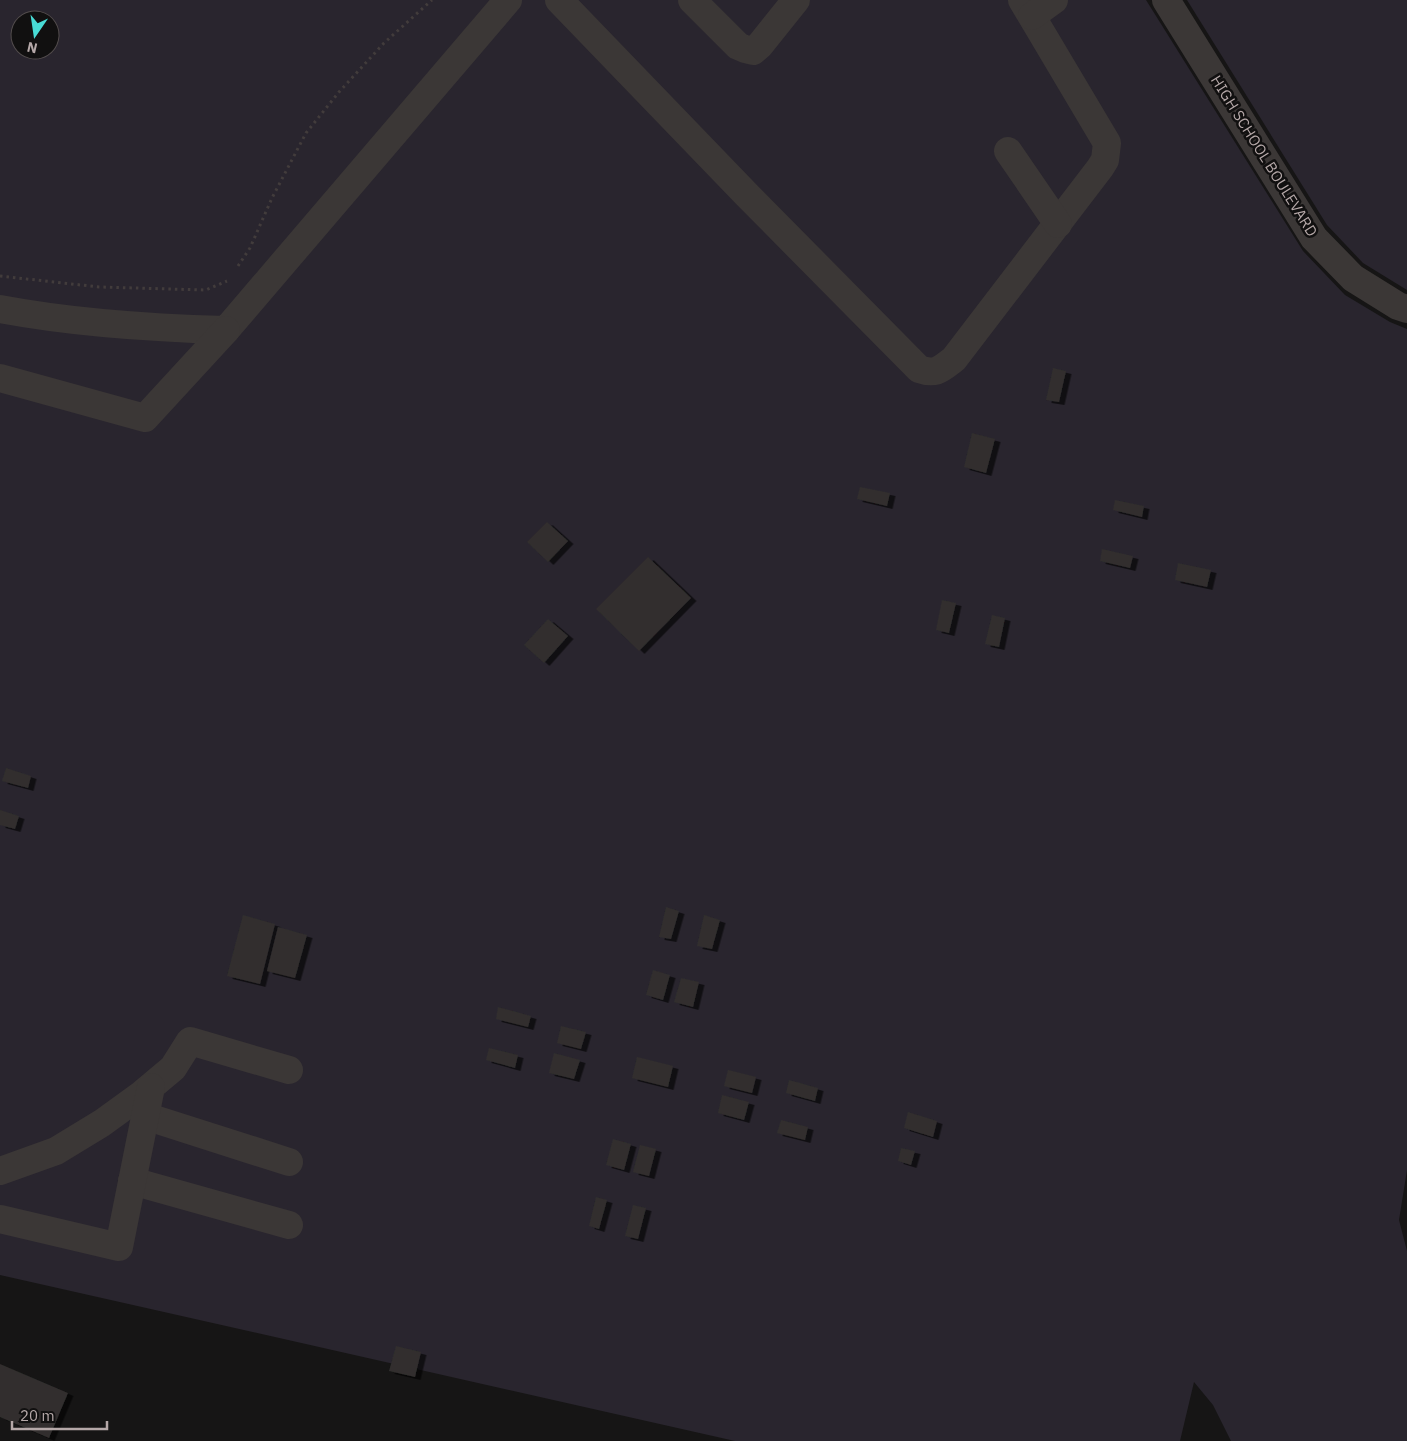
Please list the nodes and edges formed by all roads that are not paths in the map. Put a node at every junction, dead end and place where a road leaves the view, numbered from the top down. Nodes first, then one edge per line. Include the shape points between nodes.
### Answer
1 (508, 0) edge
2 (559, 0) edge
3 (692, 0) edge
4 (796, 0) edge
5 (1054, 0) edge
6 (1166, 0) edge
7 (1027, 8) edge
8 (1008, 151) dead end
9 (1058, 224) junction
10 (1407, 309) edge
11 (0, 310) edge
12 (226, 330) junction
13 (0, 378) edge
14 (289, 1070) dead end
15 (151, 1087) junction
16 (145, 1116) junction
17 (289, 1162) dead end
18 (0, 1171) edge
19 (132, 1181) junction
20 (0, 1218) edge
21 (288, 1226) dead end

1 - 12 street
2 - 9 street via 746,195 920,369 936,371 954,359
3 - 4 street via 738,46 753,50
5 - 7 street
6 - 10 street, HIGH SCHOOL BOULEVARD via 1314,238 1353,278
7 - 9 street via 1107,143 1105,160
8 - 9 street
11 - 12 street via 156,327
12 - 13 street via 145,418
14 - 15 street via 190,1041 173,1068
15 - 16 street
15 - 18 street via 102,1123 56,1150
16 - 17 street
16 - 19 street
19 - 20 street via 120,1247
19 - 21 street

